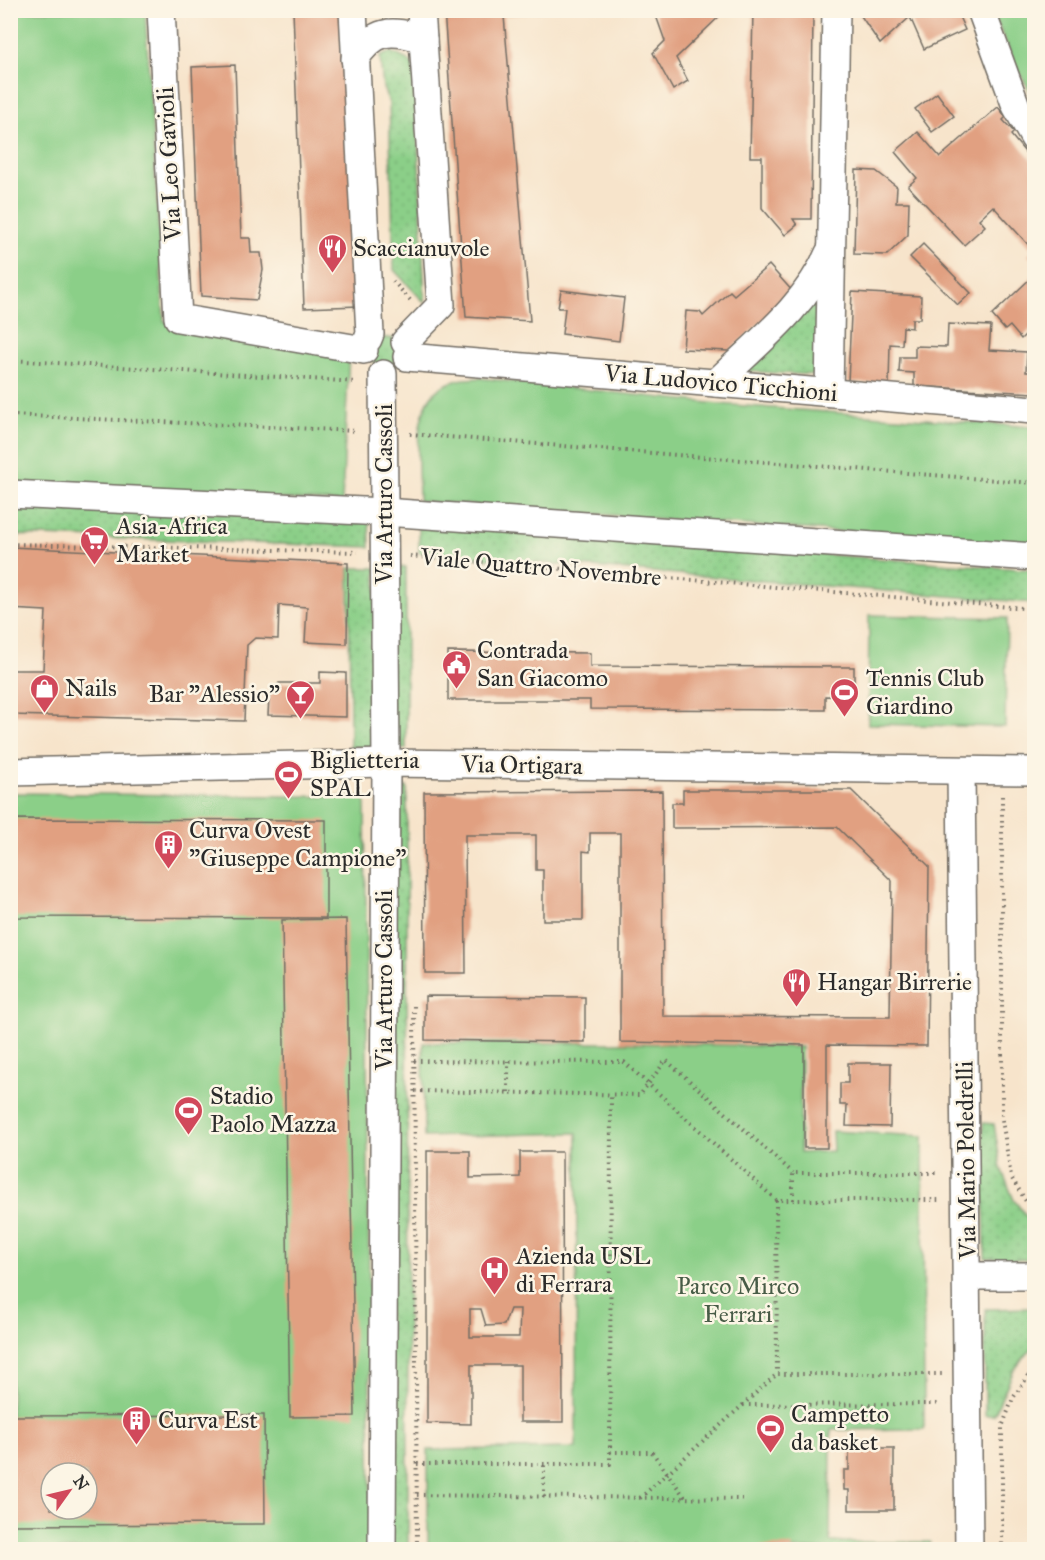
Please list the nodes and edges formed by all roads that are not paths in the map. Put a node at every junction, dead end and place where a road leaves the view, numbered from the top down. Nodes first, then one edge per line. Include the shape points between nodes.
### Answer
1 (161, 10) edge
2 (353, 10) edge
3 (421, 10) edge
4 (836, 10) edge
5 (981, 10) edge
6 (423, 39) junction
7 (355, 58) junction
8 (1035, 138) edge
9 (831, 247) junction
10 (366, 344) junction
11 (406, 350) junction
12 (383, 374) junction
13 (716, 383) junction
14 (829, 393) junction
15 (1035, 410) edge
16 (10, 494) edge
17 (384, 512) junction
18 (1035, 557) edge
19 (386, 762) junction
20 (960, 771) junction
21 (1035, 771) edge
22 (10, 772) edge
23 (968, 1276) junction
24 (1035, 1276) edge
25 (382, 1550) edge
26 (969, 1550) edge

1 - 10 street, Via Leo Gavioli via 178,318
2 - 7 street
3 - 6 street
4 - 9 street
5 - 8 street via 1016,105
6 - 7 street via 401,33 381,34 367,42
6 - 11 street, Via Arturo Cassoli via 441,305
7 - 10 street via 370,334
9 - 13 street via 801,300
9 - 14 street
10 - 11 street via 376,332 388,330 398,334
10 - 12 street, Via Arturo Cassoli via 364,358 371,369
11 - 12 street, Via Arturo Cassoli via 397,371
11 - 13 street, Via Ludovico Ticchioni
12 - 17 street, Via Arturo Cassoli via 370,432
13 - 14 street, Via Ludovico Ticchioni
14 - 15 street, Via Ludovico Ticchioni
16 - 17 street, Viale Quattro Novembre
17 - 18 street, Viale Quattro Novembre
17 - 19 street, Via Arturo Cassoli
19 - 20 street, Via Ortigara
19 - 22 street, Via Ortigara
19 - 25 street, Via Arturo Cassoli
20 - 21 street, Via Ortigara
20 - 23 street, Via Mario Poledrelli
23 - 24 street
23 - 26 street, Via Mario Poledrelli

